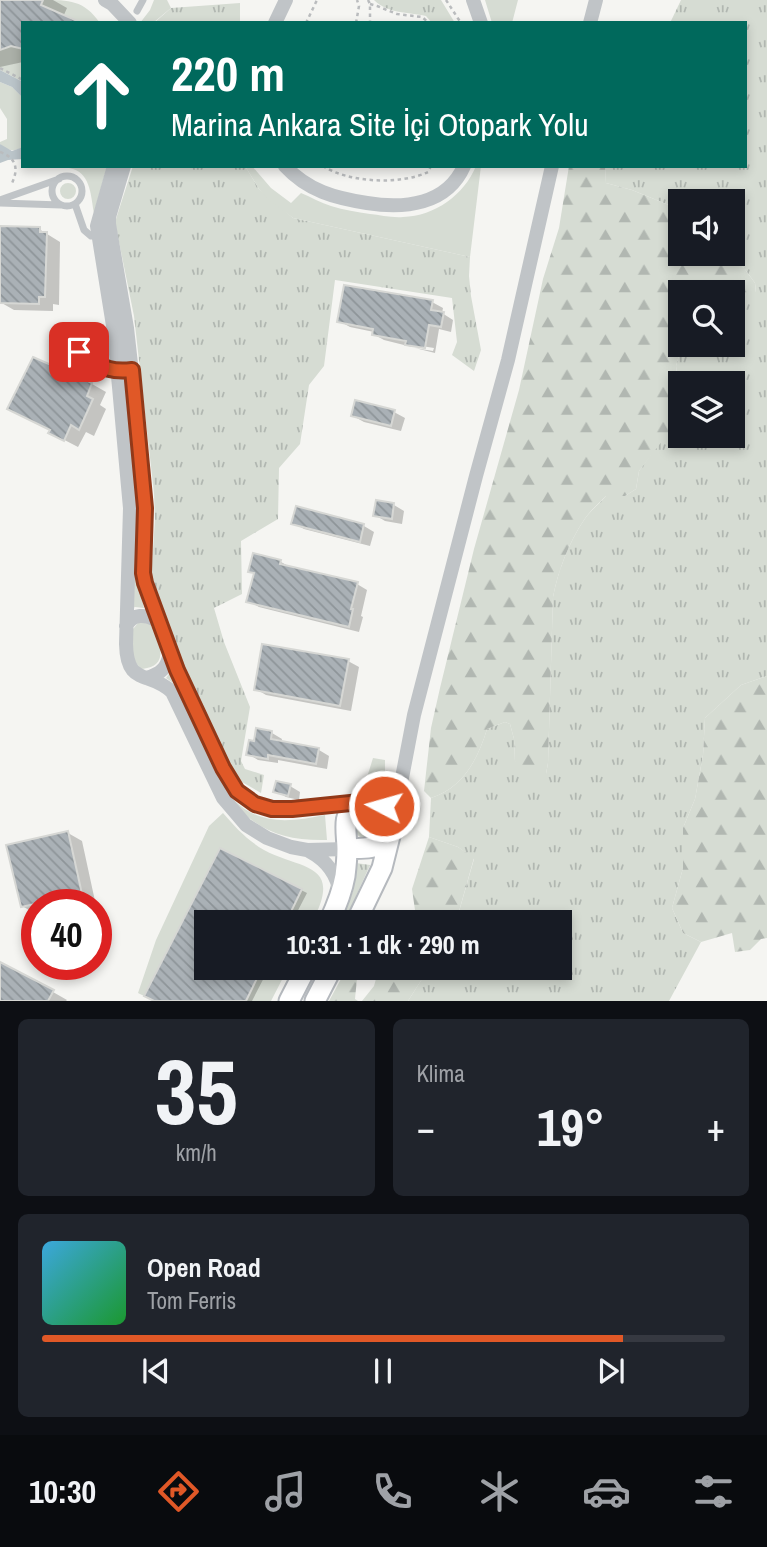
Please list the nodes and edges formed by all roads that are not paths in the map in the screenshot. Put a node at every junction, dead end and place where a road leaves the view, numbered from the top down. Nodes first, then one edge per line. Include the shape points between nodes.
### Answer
1 (103, 0) edge
2 (144, 0) edge
3 (286, 0) edge
4 (473, 0) edge
5 (596, 0) edge
6 (134, 17) edge
7 (119, 21) edge
8 (276, 21) edge
9 (480, 21) edge
10 (591, 21) edge
11 (113, 168) edge
12 (123, 168) edge
13 (287, 168) edge
14 (463, 168) edge
15 (551, 168) edge
16 (60, 179) junction
17 (0, 202) edge
18 (75, 204) junction
19 (61, 205) junction
20 (104, 235) junction
21 (68, 348) dead end
22 (125, 371) junction
23 (158, 621) junction
24 (126, 626) junction
25 (170, 653) junction
26 (146, 678) junction
27 (402, 784) junction
28 (367, 801) junction
29 (392, 827) junction
30 (347, 849) junction
31 (307, 850) junction
32 (340, 900) junction
33 (335, 910) edge
34 (362, 910) edge
35 (300, 980) edge
36 (326, 980) edge
37 (289, 1001) edge
38 (315, 1001) edge

1 - 6 street
1 - 7 street
2 - 6 lane
3 - 8 street
4 - 9 street
5 - 10 street
11 - 20 street via 98,218
12 - 20 street
13 - 14 street via 340,199 396,206 421,203 441,194
15 - 27 street via 508,360 420,692
16 - 17 lane
16 - 18 lane via 75,178 81,186 82,196
16 - 19 lane via 53,190
17 - 19 lane
18 - 19 lane
18 - 20 lane via 84,230 91,236
20 - 22 street via 127,328
21 - 22 lane via 105,369
22 - 23 street via 142,463 143,573
22 - 24 street via 130,509
23 - 24 street via 140,615
23 - 25 street
24 - 26 street via 128,664
25 - 26 street via 160,672
25 - 28 street via 223,768 244,797 272,809
26 - 31 street via 172,692 215,783 238,817 267,838
27 - 28 street via 392,795
27 - 29 street
28 - 29 street via 387,809
28 - 30 street via 354,806 347,817
29 - 30 street via 382,844
29 - 34 street via 382,868
30 - 31 street
30 - 32 street
31 - 32 street via 331,869
32 - 33 street
35 - 37 street
36 - 38 street

